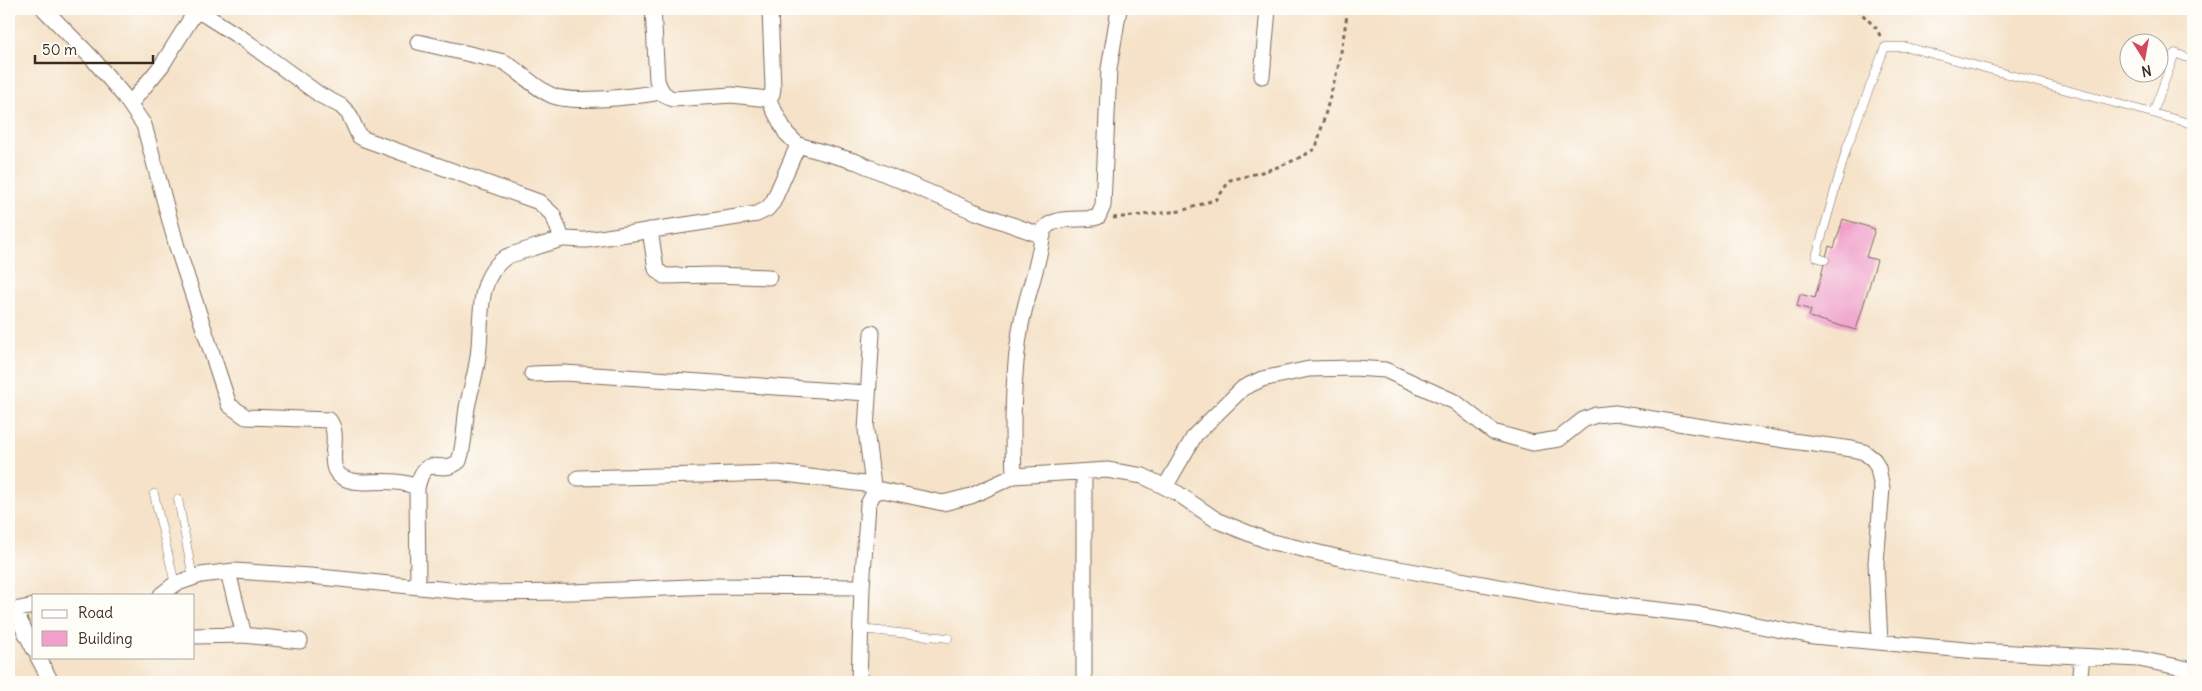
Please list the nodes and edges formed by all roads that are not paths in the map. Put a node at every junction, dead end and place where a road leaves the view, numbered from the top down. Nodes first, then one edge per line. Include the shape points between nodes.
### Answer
1 (44, 9) edge
2 (197, 9) edge
3 (653, 9) edge
4 (770, 9) edge
5 (1119, 9) edge
6 (1268, 9) edge
7 (418, 42) dead end
8 (2193, 60) edge
9 (1262, 76) dead end
10 (662, 92) junction
11 (768, 99) junction
12 (130, 104) junction
13 (2153, 113) junction
14 (2193, 124) edge
15 (798, 145) junction
16 (650, 230) junction
17 (1043, 236) junction
18 (564, 239) junction
19 (1825, 260) dead end
20 (769, 277) dead end
21 (872, 333) dead end
22 (532, 374) dead end
23 (867, 392) junction
24 (1084, 472) junction
25 (1014, 476) junction
26 (578, 478) dead end
27 (1165, 487) junction
28 (417, 488) junction
29 (873, 489) junction
30 (154, 494) dead end
31 (178, 498) dead end
32 (228, 572) junction
33 (193, 578) junction
34 (174, 584) junction
35 (418, 586) junction
36 (862, 587) junction
37 (162, 594) edge
38 (32, 606) edge
39 (11, 611) edge
40 (860, 629) junction
41 (244, 635) junction
42 (195, 636) edge
43 (948, 638) dead end
44 (300, 641) dead end
45 (1880, 642) junction
46 (32, 646) edge
47 (2082, 656) junction
48 (39, 658) edge
49 (2193, 670) edge
50 (51, 682) edge
51 (859, 682) edge
52 (1084, 682) edge
53 (2079, 682) edge

1 - 12 street via 92,58
2 - 12 street via 162,65
2 - 18 street via 320,95 342,106 359,136 539,202 552,215
3 - 10 street via 657,80
4 - 11 street via 773,88
5 - 17 street via 1109,69 1103,206 1098,217 1055,221 1046,225
6 - 9 street
7 - 10 street via 504,62 534,86 553,96 601,98
8 - 13 lane via 2175,53
10 - 11 street via 673,99 732,95
11 - 15 street via 786,132
12 - 28 street via 144,125 177,247 229,405 246,417 329,420 333,427 336,471 344,479 411,484
13 - 14 lane
13 - 19 lane via 1907,47 1885,48 1844,156 1816,258
15 - 16 street via 767,209 757,214
15 - 17 street via 857,162 973,211
16 - 18 street via 587,240
16 - 20 street via 656,269 664,276
17 - 25 street via 1020,329 1012,385
18 - 28 street via 515,252 494,269 486,282 478,354 459,461 454,465 425,468
21 - 23 street
22 - 23 street
23 - 29 street via 866,430
24 - 25 street
24 - 27 street via 1107,470 1143,476
24 - 52 street
25 - 29 street via 971,496 943,503
26 - 29 street via 778,473
27 - 45 street via 1218,521 1268,540 1349,560 1577,601 1704,615 1813,636
27 - 45 street via 1195,435 1243,388 1262,379 1309,368 1385,370 1455,402 1493,432 1533,443 1558,439 1583,420 1596,415 1615,414 1852,448 1874,460 1882,488 1876,563
28 - 35 street
29 - 36 street via 868,504
30 - 34 lane
31 - 33 lane
32 - 33 street
32 - 35 street
32 - 41 street
33 - 34 street
34 - 37 street
35 - 36 street via 479,593 712,586
36 - 40 street
38 - 39 street
39 - 46 street
40 - 43 lane
40 - 51 street
41 - 42 street
41 - 44 street
45 - 47 street
47 - 49 street via 2139,660
47 - 53 street
48 - 50 street

